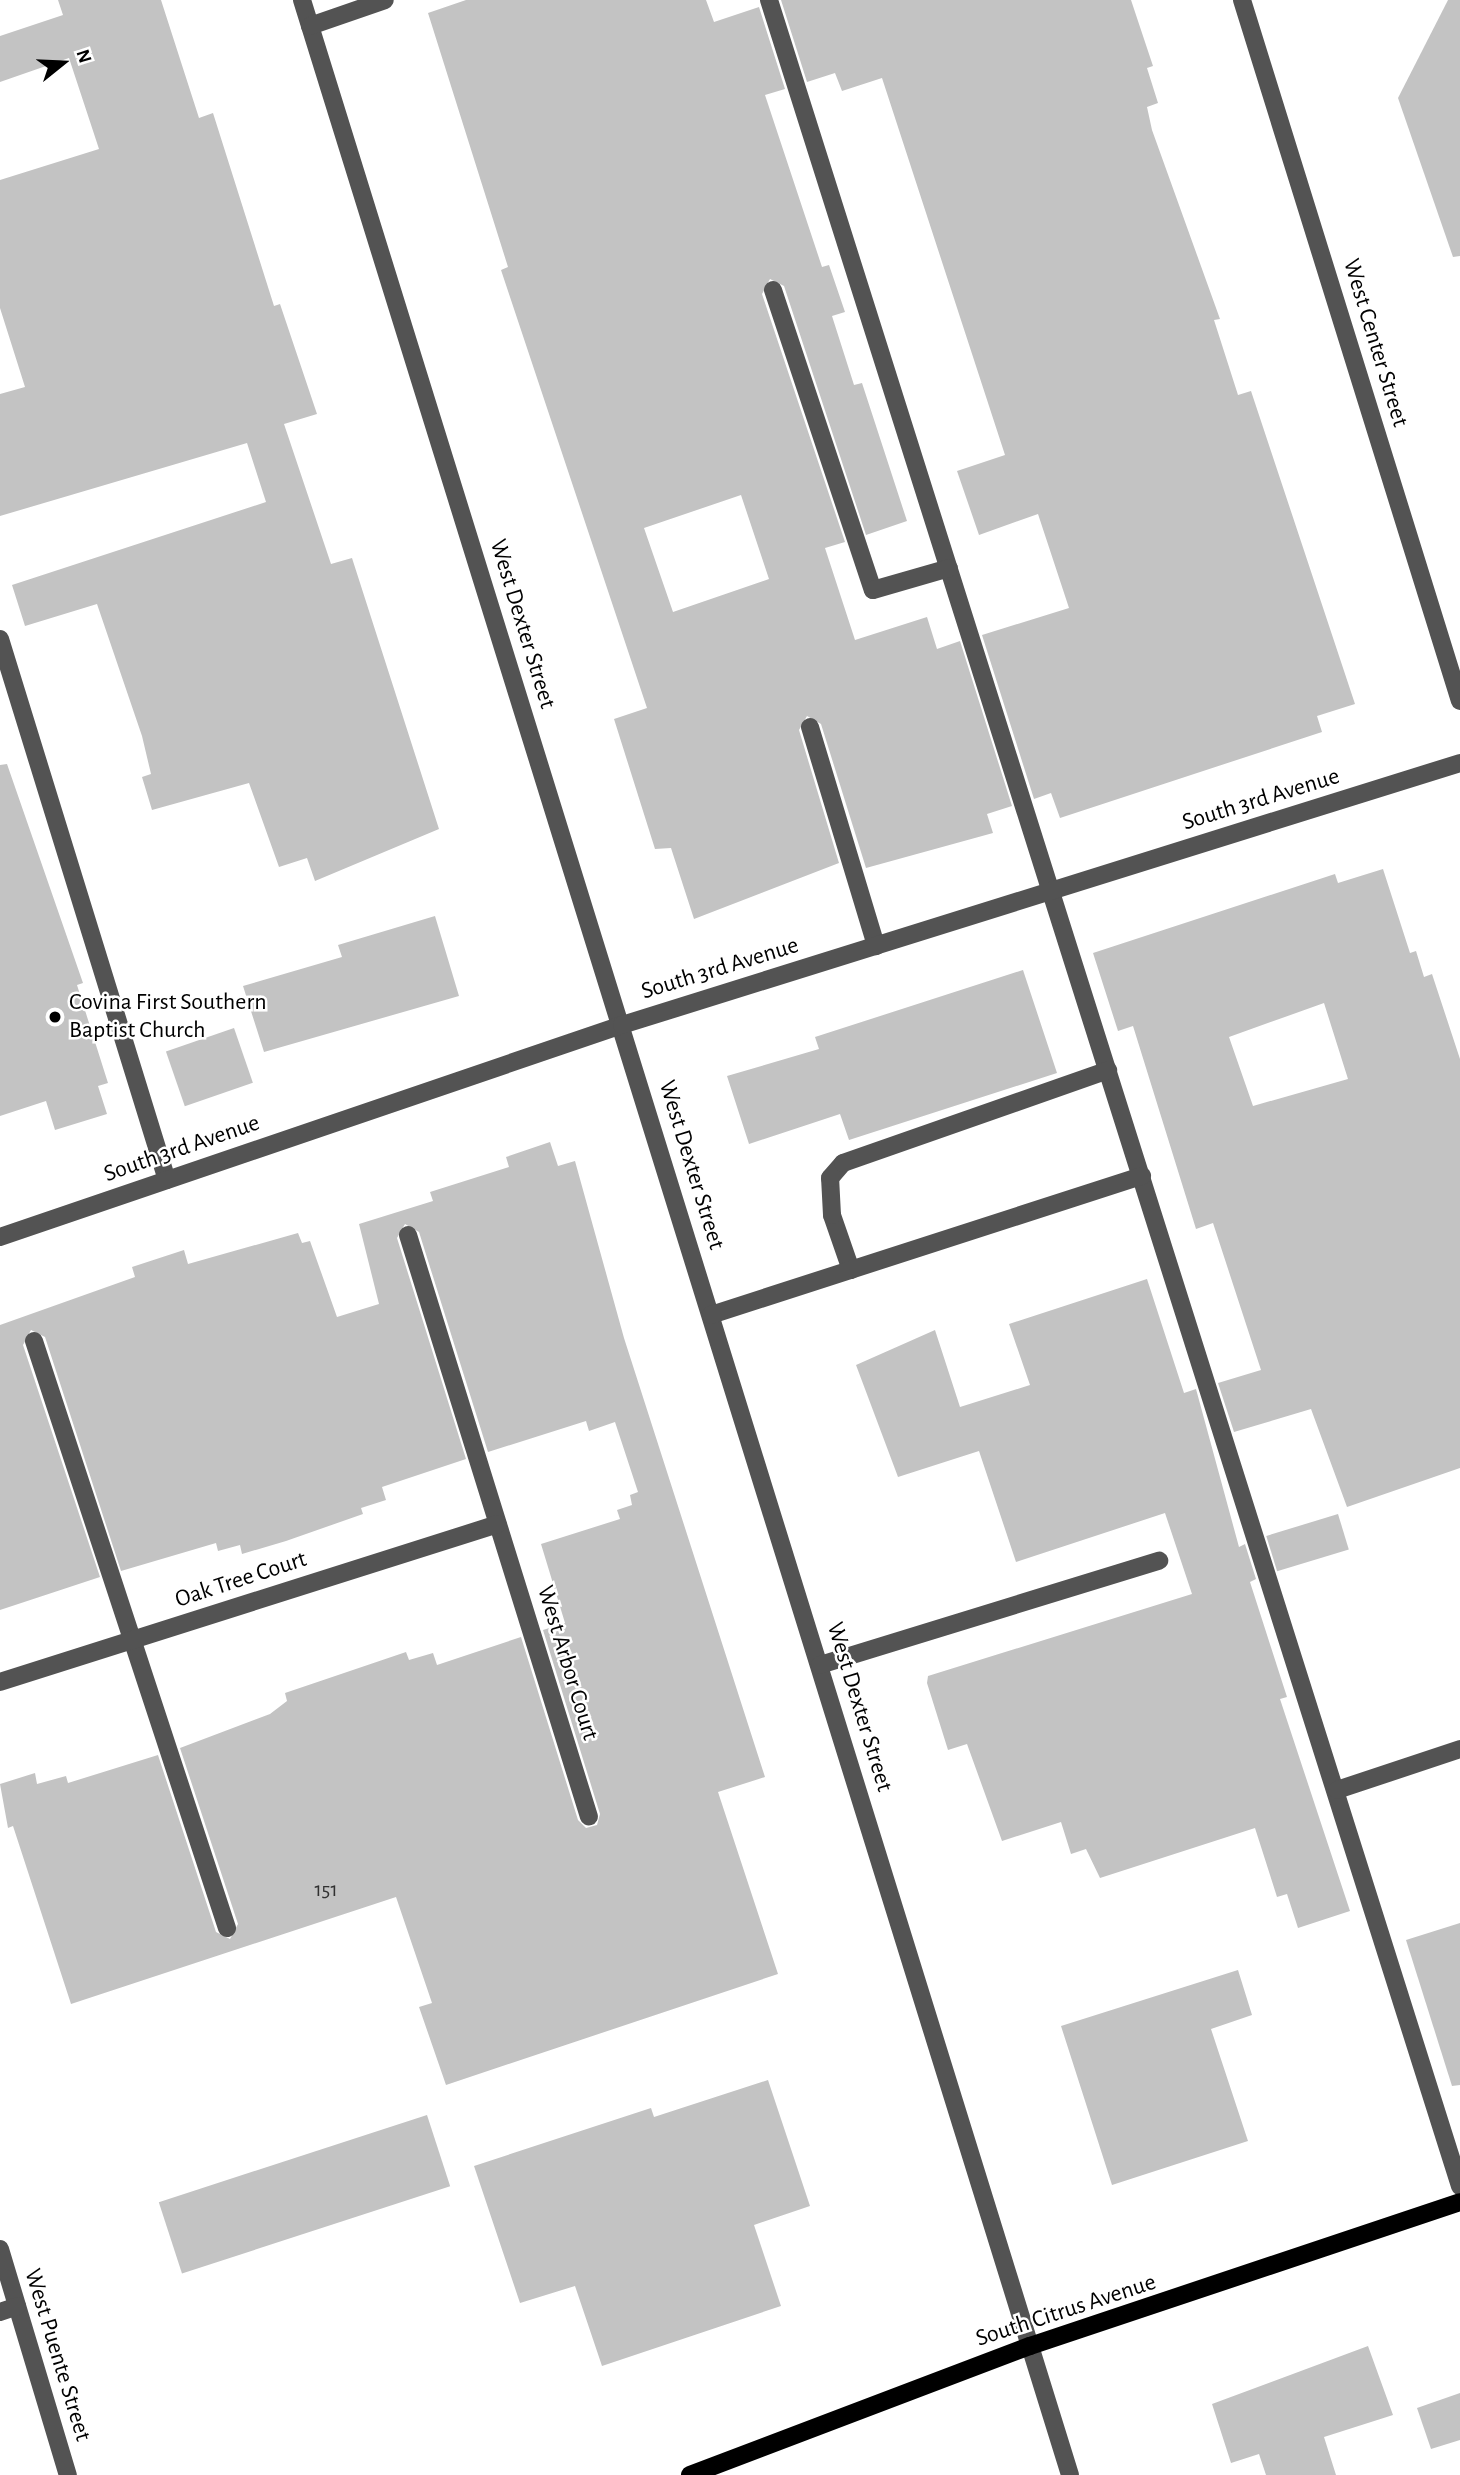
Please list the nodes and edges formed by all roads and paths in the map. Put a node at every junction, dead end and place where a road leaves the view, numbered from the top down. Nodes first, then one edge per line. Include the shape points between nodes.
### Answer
1 (302, 0) edge
2 (385, 0) edge
3 (769, 0) edge
4 (1242, 0) edge
5 (310, 26) junction
6 (773, 290) dead end
7 (949, 568) junction
8 (0, 639) edge
9 (1460, 701) edge
10 (810, 727) dead end
11 (1460, 764) edge
12 (1052, 891) junction
13 (876, 946) junction
14 (622, 1025) junction
15 (1108, 1070) junction
16 (1142, 1176) junction
17 (167, 1180) junction
18 (408, 1235) dead end
19 (0, 1237) edge
20 (851, 1270) junction
21 (711, 1315) junction
22 (34, 1341) dead end
23 (498, 1524) junction
24 (1159, 1561) dead end
25 (133, 1640) junction
26 (820, 1665) junction
27 (0, 1682) edge
28 (1460, 1749) edge
29 (1337, 1790) junction
30 (589, 1817) dead end
31 (227, 1928) dead end
32 (1460, 2186) edge
33 (1460, 2202) edge
34 (0, 2249) edge
35 (9, 2309) edge
36 (1030, 2346) junction
37 (68, 2475) edge
38 (690, 2475) edge
39 (1070, 2475) edge

1 - 5 street, West Dexter Street
2 - 5 street
3 - 7 street
4 - 9 street, West Center Street
5 - 14 street, West Dexter Street
6 - 7 street via 873,590
7 - 12 street
8 - 17 street
10 - 13 street
11 - 12 street, South 3rd Avenue
12 - 13 street, South 3rd Avenue
12 - 15 street
13 - 14 street, South 3rd Avenue
14 - 17 street, South 3rd Avenue
14 - 21 street, West Dexter Street
15 - 16 street
15 - 20 street via 843,1163 830,1178 832,1215
16 - 20 street
16 - 29 street
17 - 19 street, South 3rd Avenue
18 - 23 street, West Arbor Court
20 - 21 street
21 - 26 street, West Dexter Street
22 - 25 street
23 - 25 street, Oak Tree Court
23 - 30 street, West Arbor Court
24 - 26 street
25 - 27 street, Oak Tree Court
25 - 31 street
26 - 36 street, West Dexter Street
28 - 29 street
29 - 32 street
33 - 36 main road, South Citrus Avenue
34 - 35 street, West Puente Street
35 - 37 street, West Puente Street
36 - 38 main road, South Citrus Avenue
36 - 39 street, West Dexter Street

